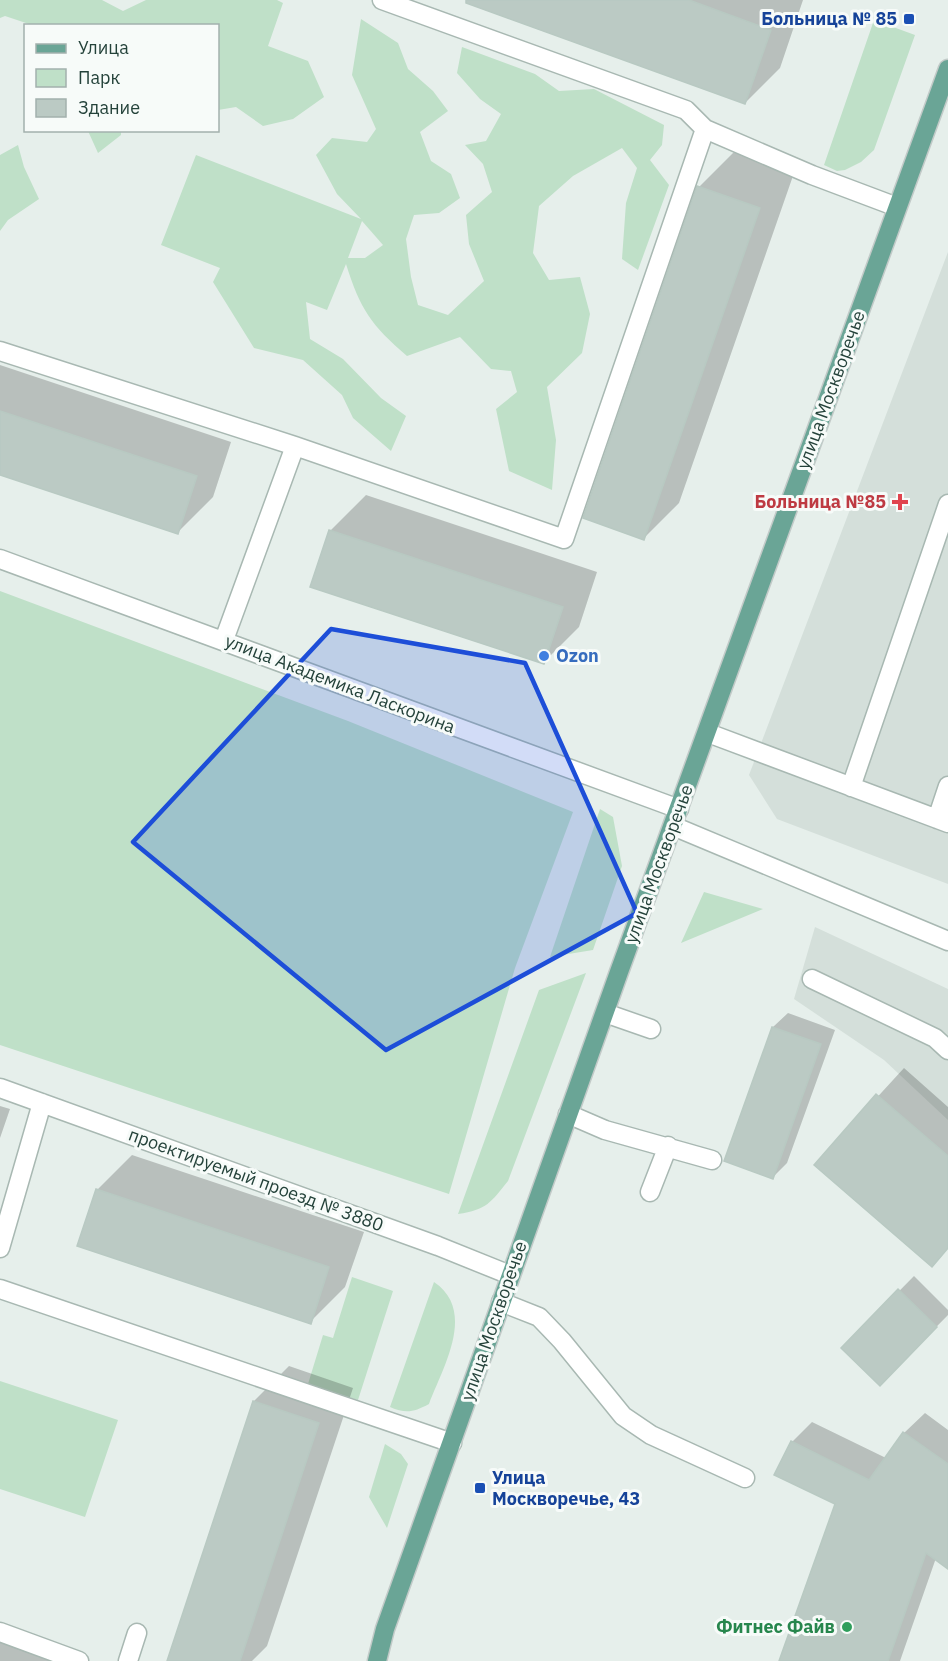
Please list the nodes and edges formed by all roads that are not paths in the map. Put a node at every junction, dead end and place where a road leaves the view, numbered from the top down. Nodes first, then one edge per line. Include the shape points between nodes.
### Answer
1 (382, 0) edge
2 (948, 69) edge
3 (943, 98) edge
4 (705, 129) junction
5 (897, 207) junction
6 (0, 351) edge
7 (295, 447) junction
8 (948, 504) edge
9 (943, 538) edge
10 (0, 559) edge
11 (224, 640) junction
12 (708, 733) junction
13 (948, 786) edge
14 (851, 787) junction
15 (676, 818) junction
16 (942, 821) edge
17 (948, 941) edge
18 (812, 979) dead end
19 (605, 1013) junction
20 (651, 1029) dead end
21 (948, 1050) edge
22 (0, 1088) edge
23 (42, 1103) junction
24 (568, 1114) junction
25 (668, 1146) junction
26 (712, 1160) dead end
27 (650, 1192) dead end
28 (0, 1248) edge
29 (510, 1275) junction
30 (0, 1289) edge
31 (501, 1302) junction
32 (452, 1443) junction
33 (745, 1478) dead end
34 (0, 1632) edge
35 (137, 1634) dead end
36 (79, 1661) edge
37 (128, 1661) edge
38 (377, 1661) edge

1 - 4 street via 686,110
2 - 3 main road, улица Москворечье
3 - 5 main road, улица Москворечье
4 - 5 street
4 - 7 street via 564,539
5 - 12 main road, улица Москворечье
6 - 7 street
7 - 11 street
8 - 9 street
9 - 14 street
10 - 11 street, улица Академика Ласкорина
11 - 15 street, улица Академика Ласкорина
12 - 14 street
12 - 15 main road, улица Москворечье
13 - 16 street
14 - 16 street
15 - 17 street, улица Академика Ласкорина
15 - 19 main road, улица Москворечье
18 - 21 street via 935,1038
19 - 20 street
19 - 24 main road, улица Москворечье
22 - 23 street, проектируемый проезд № 3880
23 - 28 street
23 - 29 street, проектируемый проезд № 3880
24 - 25 street via 605,1130
24 - 29 main road, улица Москворечье
25 - 26 street
25 - 27 street
29 - 31 main road, улица Москворечье
30 - 32 street
31 - 32 main road, улица Москворечье
31 - 33 street via 539,1317 623,1416 651,1435
32 - 38 main road, улица Москворечье
34 - 36 street
35 - 37 street

